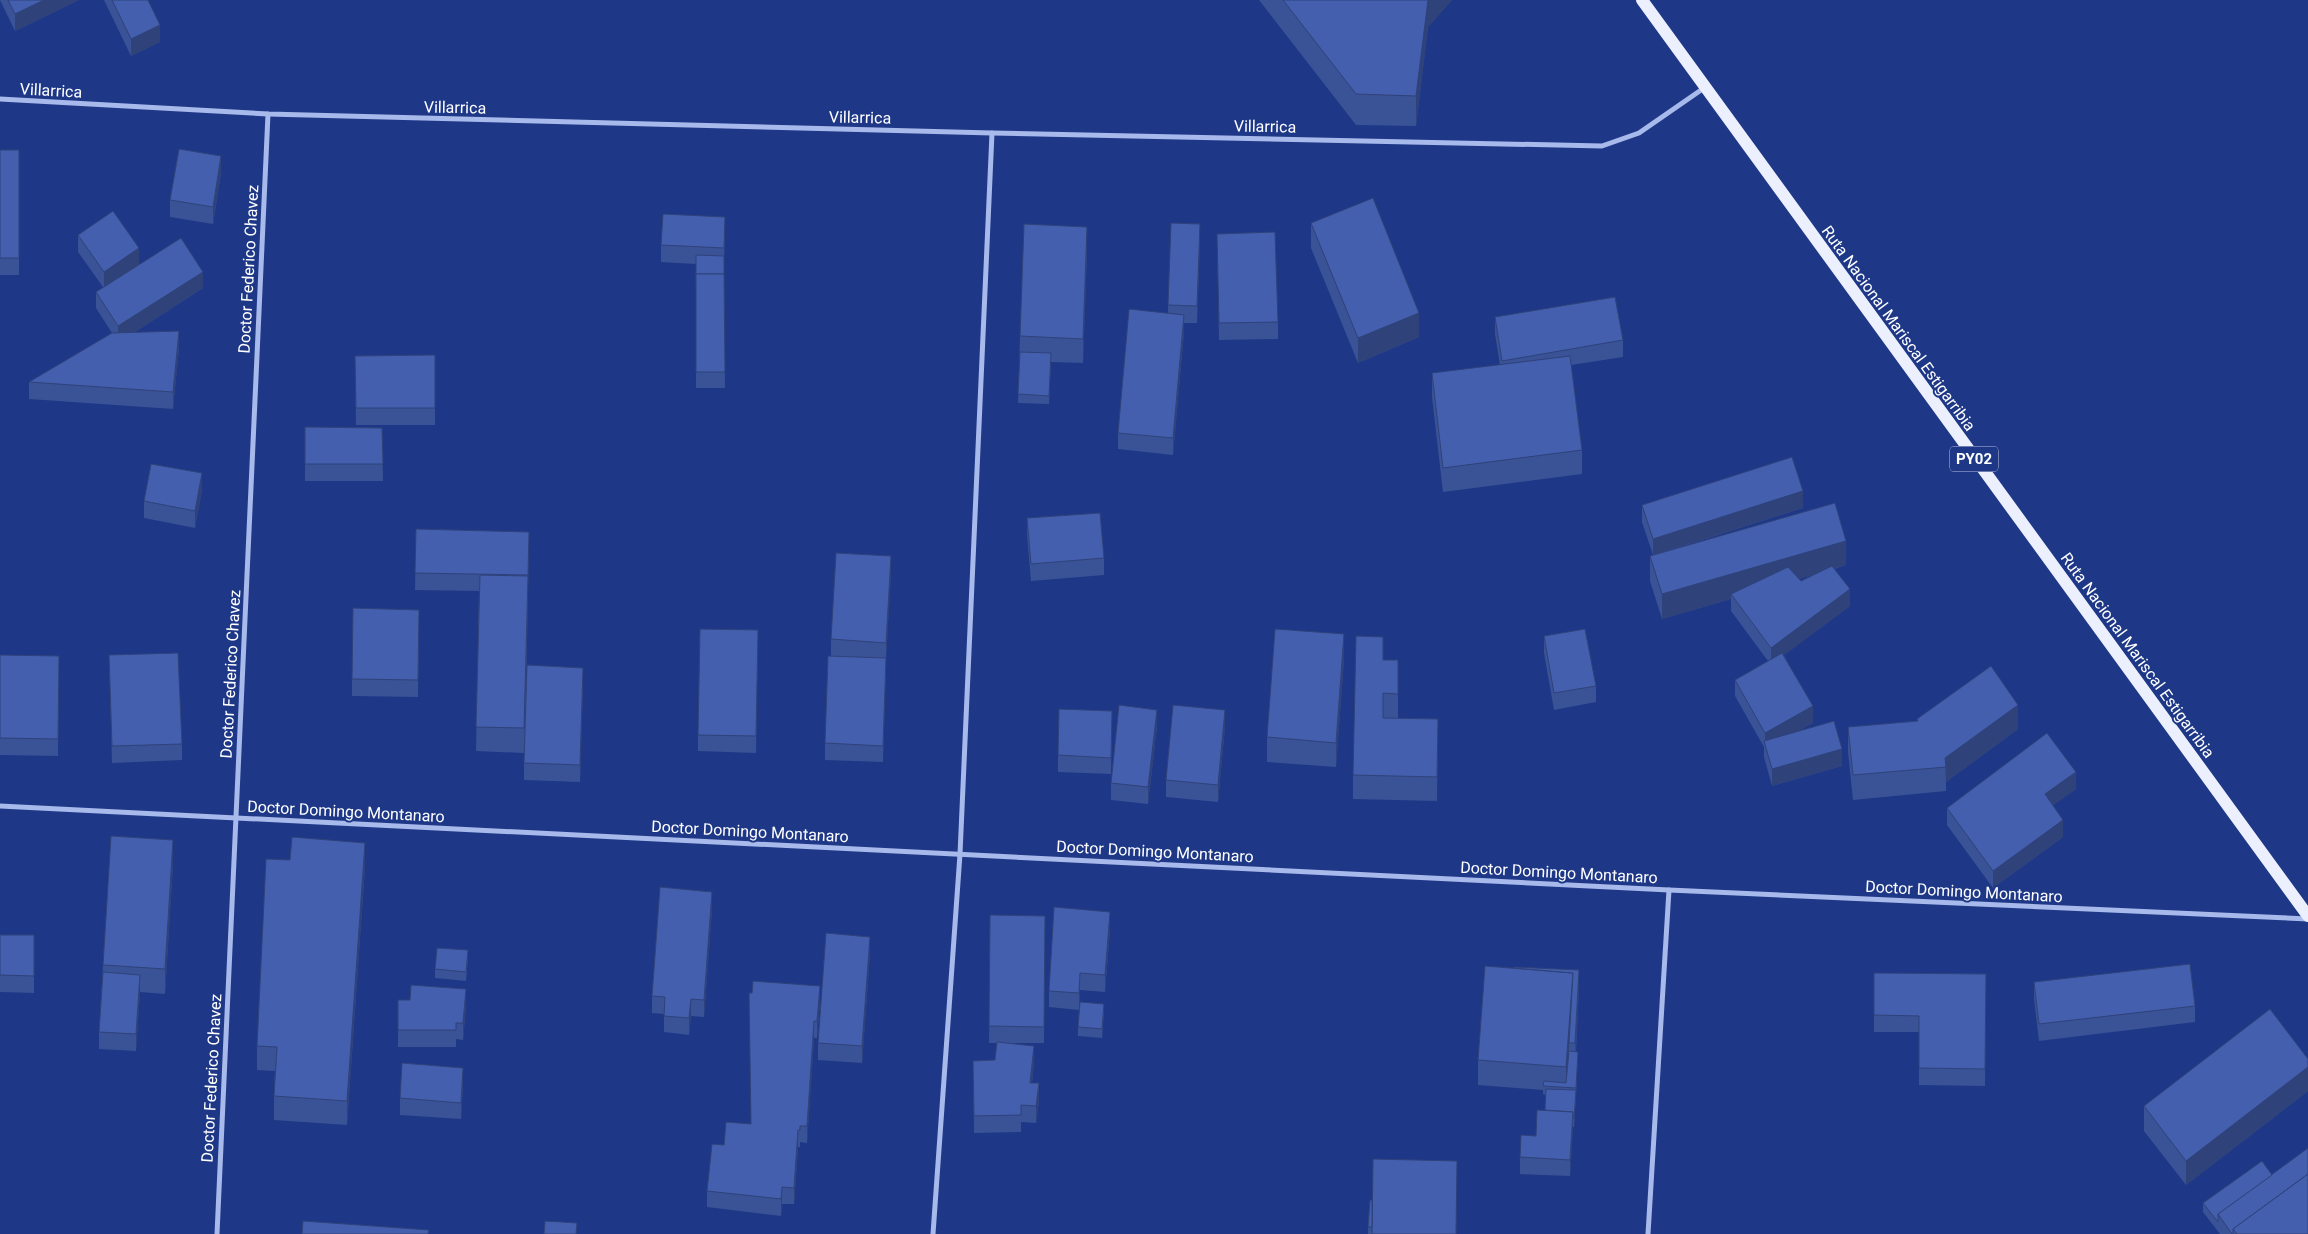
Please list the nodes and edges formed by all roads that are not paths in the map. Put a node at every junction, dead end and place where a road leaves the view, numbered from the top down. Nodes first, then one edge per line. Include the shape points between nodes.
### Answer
1 (1642, 0) edge
2 (1704, 88) junction
3 (0, 99) edge
4 (268, 114) junction
5 (992, 133) junction
6 (0, 806) edge
7 (235, 818) junction
8 (960, 854) junction
9 (1669, 890) junction
10 (2308, 918) edge
11 (217, 1234) edge
12 (933, 1234) edge
13 (1648, 1234) edge

1 - 2 main road, Ruta Nacional Mariscal Estigarribia / PY02
2 - 5 street, Villarrica via 1639,133 1602,146
2 - 10 main road, Ruta Nacional Mariscal Estigarribia / PY02
3 - 4 street, Villarrica
4 - 5 street, Villarrica
4 - 7 street, Doctor Federico Chavez
5 - 8 street
6 - 7 street, Doctor Domingo Montanaro
7 - 8 street, Doctor Domingo Montanaro
7 - 11 street, Doctor Federico Chavez
8 - 9 street, Doctor Domingo Montanaro
8 - 12 street
9 - 10 street, Doctor Domingo Montanaro
9 - 13 street

